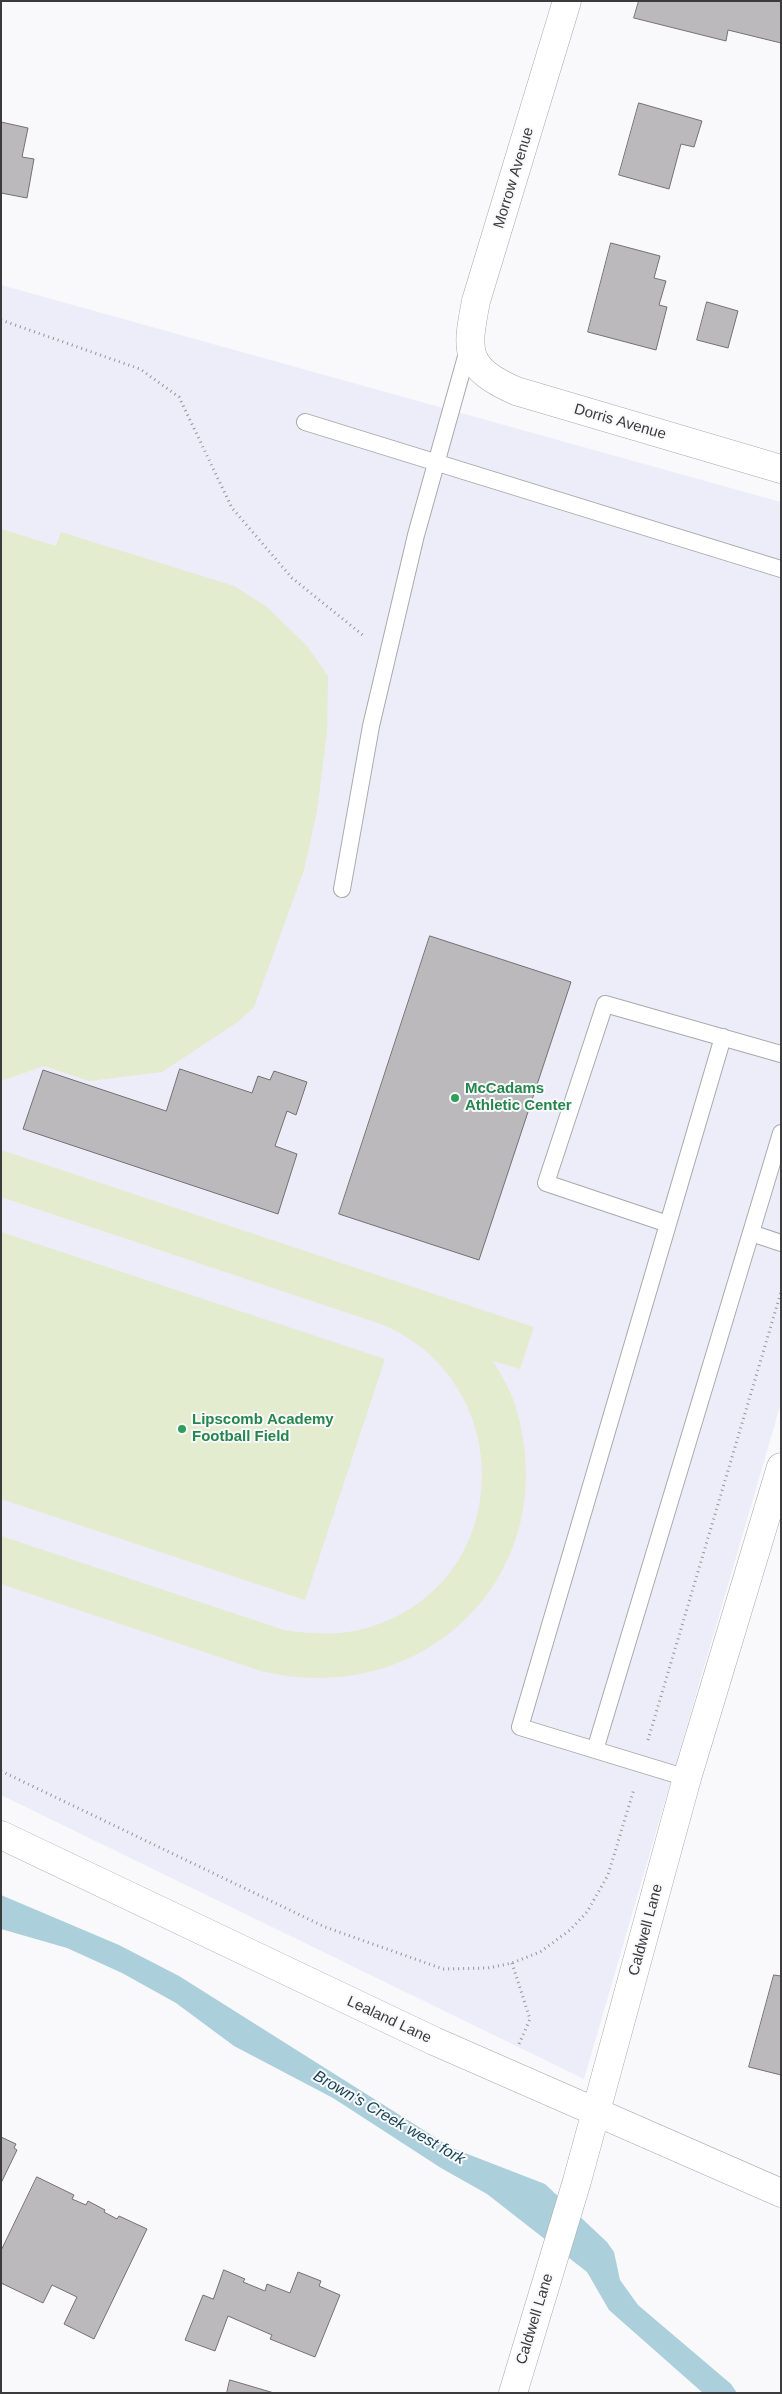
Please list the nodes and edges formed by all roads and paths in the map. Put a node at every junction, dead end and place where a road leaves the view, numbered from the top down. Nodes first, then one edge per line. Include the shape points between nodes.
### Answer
1 (567, 1) edge
2 (1, 320) edge
3 (470, 350) junction
4 (305, 422) dead end
5 (436, 463) junction
6 (781, 469) edge
7 (781, 569) edge
8 (364, 636) dead end
9 (342, 889) dead end
10 (723, 1037) junction
11 (781, 1054) edge
12 (781, 1133) edge
13 (668, 1224) junction
14 (751, 1234) junction
15 (781, 1243) edge
16 (781, 1292) edge
17 (781, 1468) edge
18 (595, 1750) junction
19 (641, 1764) junction
20 (1, 1771) edge
21 (687, 1778) junction
22 (1, 1836) edge
23 (512, 1963) junction
24 (505, 2073) junction
25 (595, 2113) junction
26 (781, 2193) edge
27 (513, 2393) edge

1 - 3 street, Morrow Avenue via 476,301
2 - 8 path via 140,369 180,397 232,508 292,578
3 - 5 lane
3 - 6 street, Dorris Avenue via 475,363 491,378 516,391
4 - 5 lane
5 - 7 lane
5 - 9 lane via 371,726
10 - 11 lane
10 - 13 lane
10 - 13 lane via 605,1004 546,1183
12 - 14 lane
13 - 18 lane via 520,1727
14 - 15 lane
14 - 18 lane
16 - 19 path
17 - 21 street, Caldwell Lane
18 - 19 lane
19 - 21 lane
19 - 23 path via 616,1854 599,1894 570,1930 540,1952
20 - 23 path via 324,1927 443,1969 488,1968
21 - 25 street, Caldwell Lane
22 - 24 street, Lealand Lane
23 - 24 path via 530,2018
24 - 25 street, Lealand Lane
25 - 26 street, Lealand Lane
25 - 27 street, Caldwell Lane

